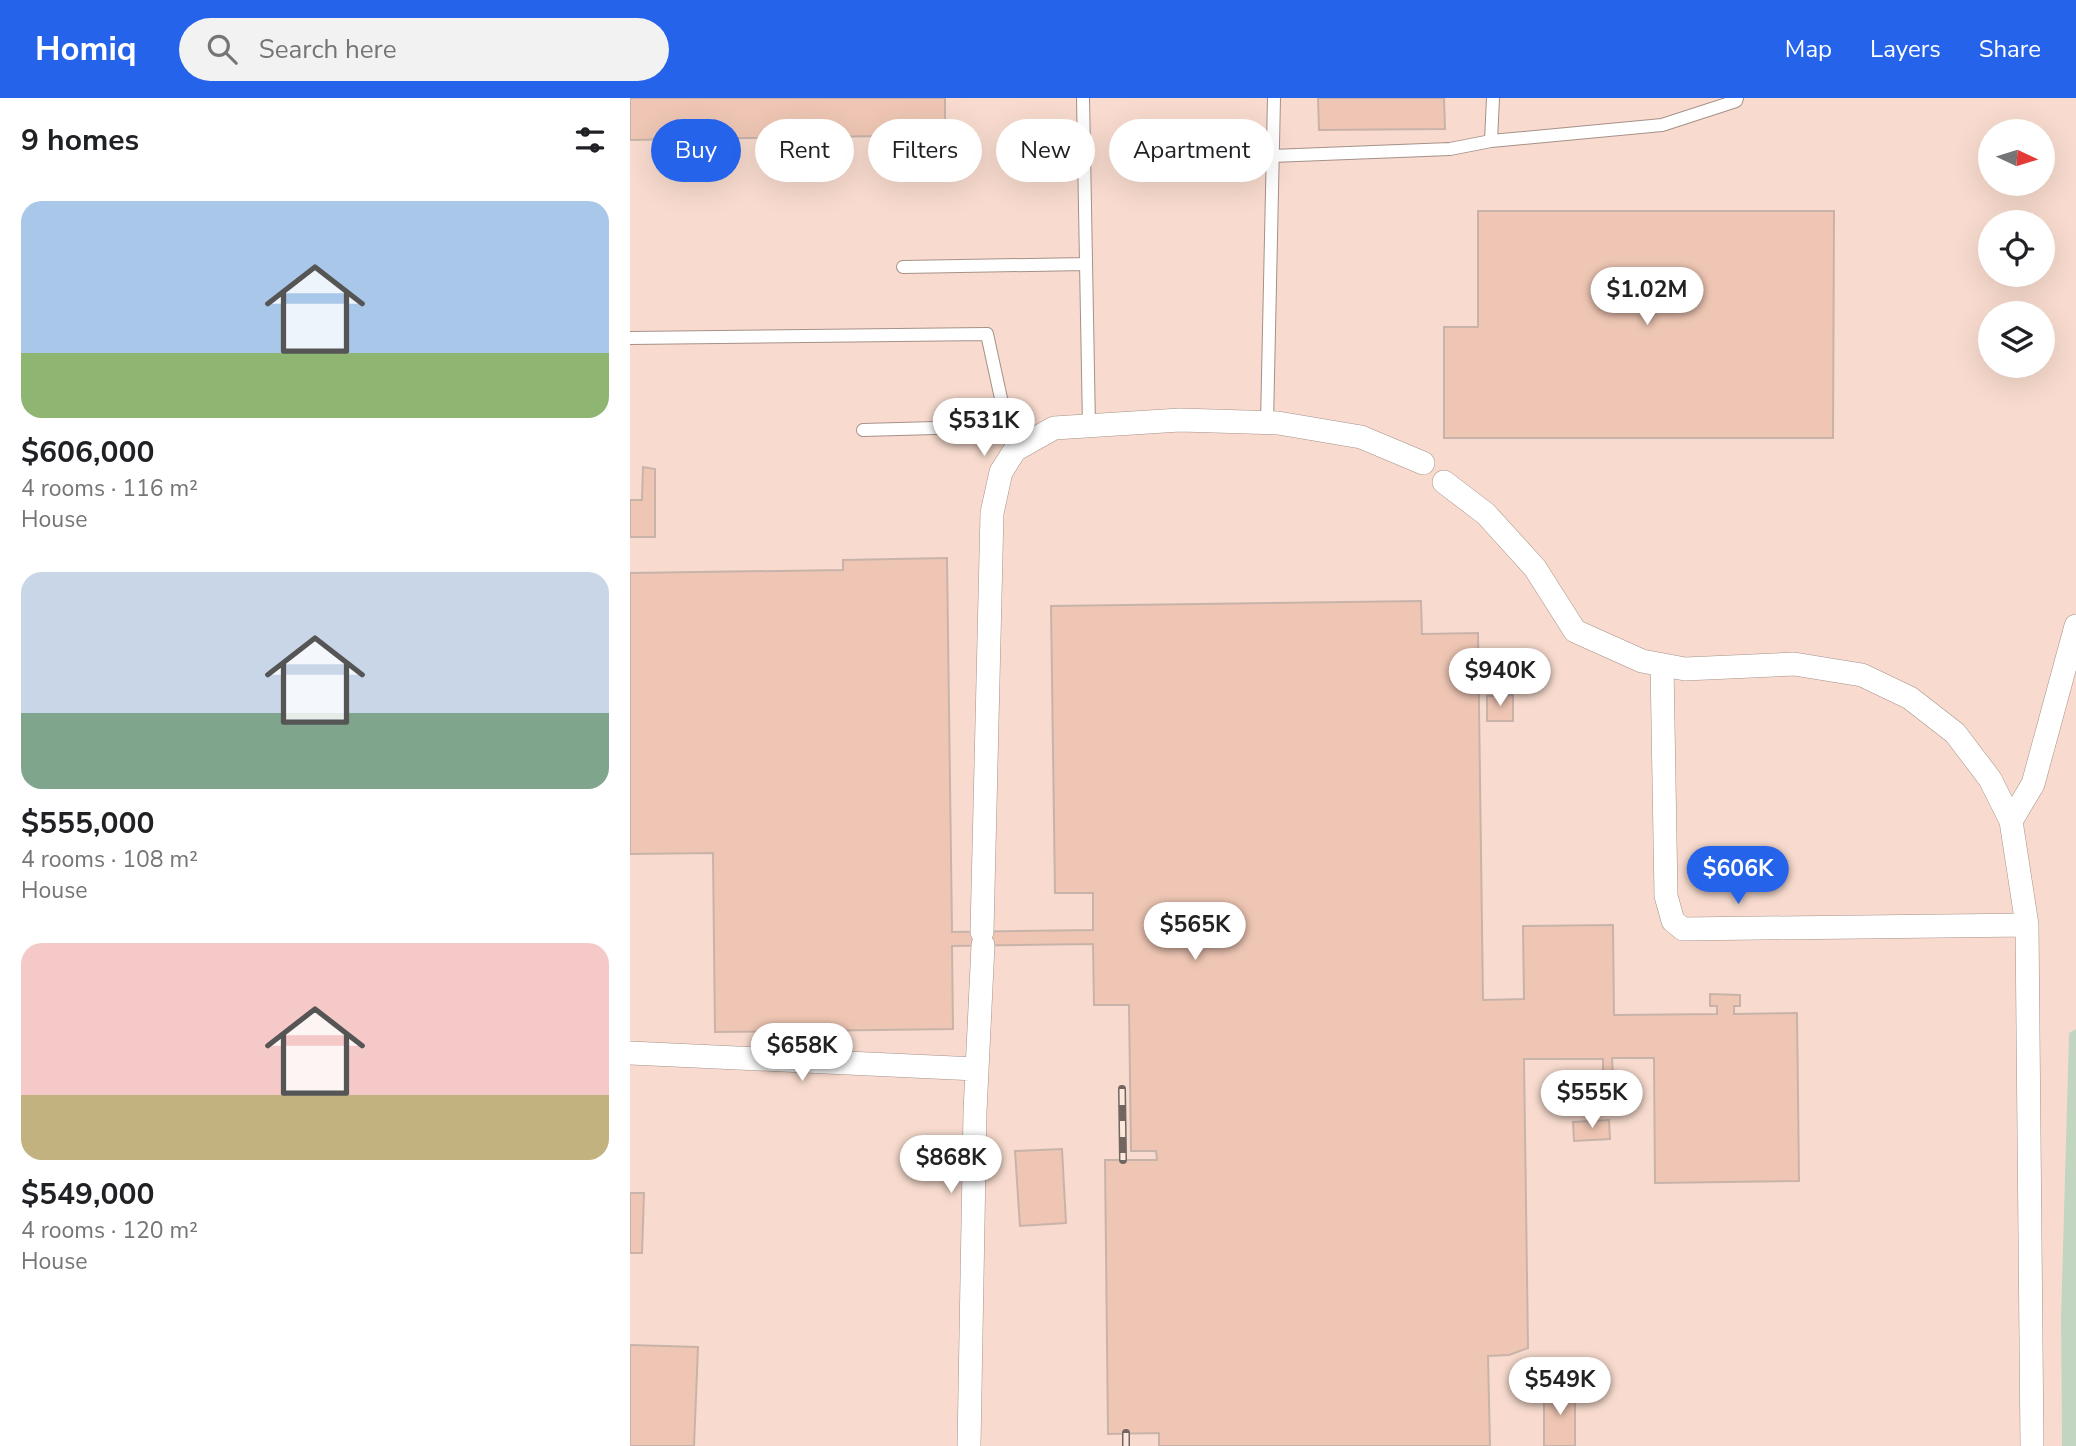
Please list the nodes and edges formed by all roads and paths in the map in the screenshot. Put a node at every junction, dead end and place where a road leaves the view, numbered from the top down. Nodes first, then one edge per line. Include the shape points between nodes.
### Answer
1 (1083, 98) edge
2 (1274, 98) edge
3 (1493, 98) edge
4 (1737, 98) edge
5 (1273, 119) edge
6 (1491, 141) junction
7 (1274, 156) edge
8 (1272, 182) edge
9 (1086, 264) junction
10 (903, 267) dead end
11 (630, 338) edge
12 (1267, 422) junction
13 (1007, 426) junction
14 (1089, 426) junction
15 (863, 430) dead end
16 (1015, 450) junction
17 (1423, 463) dead end
18 (1444, 482) dead end
19 (2076, 626) edge
20 (1662, 665) junction
21 (2011, 821) junction
22 (2027, 925) junction
23 (630, 1053) edge
24 (976, 1069) junction
25 (969, 1446) edge
26 (2032, 1446) edge

1 - 9 lane
2 - 5 lane
3 - 6 lane
4 - 6 lane via 1662,125
6 - 7 lane via 1450,149
8 - 12 lane
9 - 10 lane
9 - 14 lane
11 - 13 lane via 987,334
12 - 14 street via 1180,420
12 - 17 street via 1361,437
13 - 15 lane
13 - 16 lane
14 - 16 street via 1054,428
16 - 24 street via 1002,472 992,513
18 - 20 street via 1486,514 1535,568 1575,631 1642,661
19 - 21 street via 2033,784
20 - 21 street via 1685,669 1794,664 1862,675 1910,698 1955,733 1990,779
20 - 22 street via 1666,897 1673,921 1682,929
21 - 22 street
22 - 26 street
23 - 24 street
24 - 25 street

